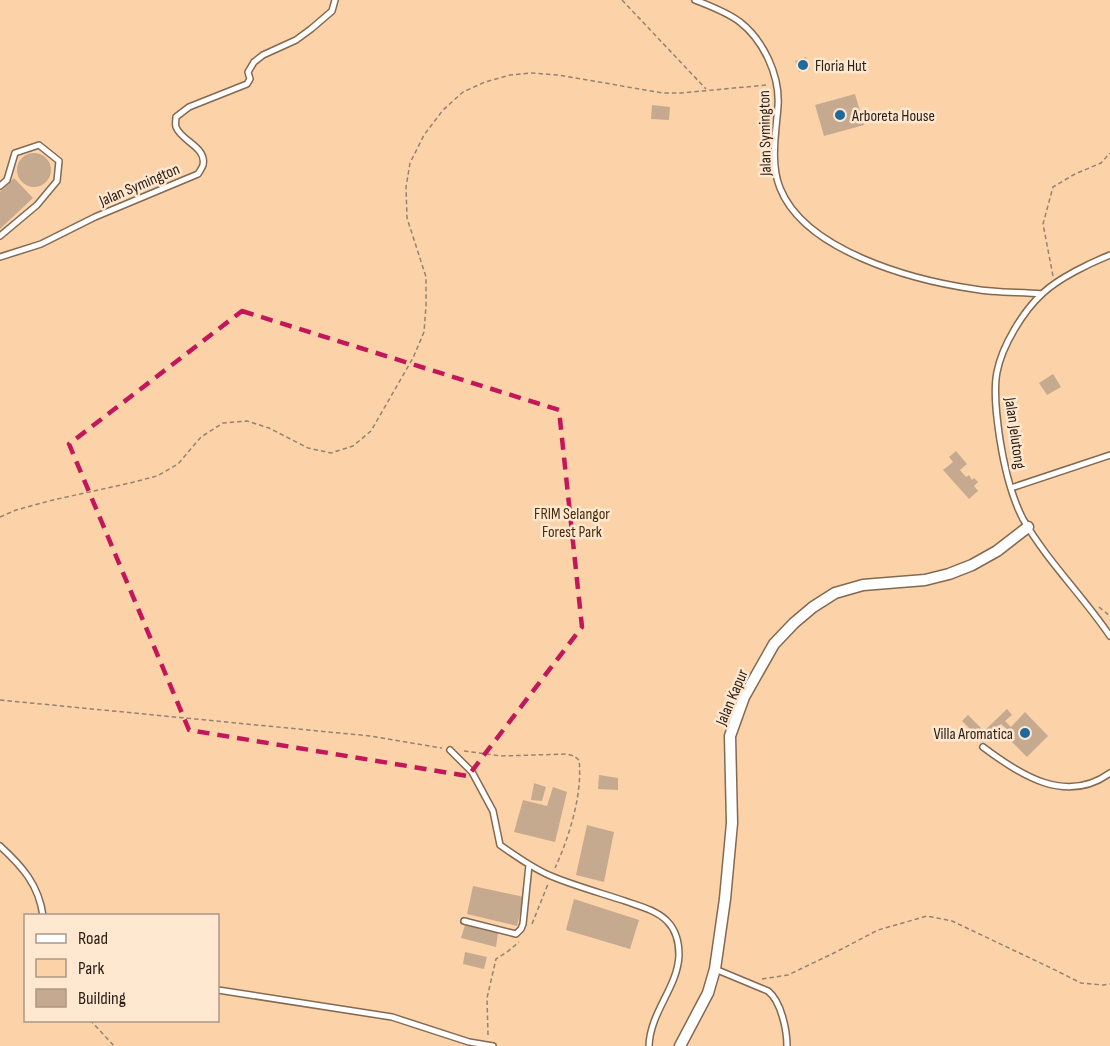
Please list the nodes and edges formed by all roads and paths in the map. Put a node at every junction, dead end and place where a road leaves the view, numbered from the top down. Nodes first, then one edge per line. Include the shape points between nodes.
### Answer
1 (335, 0) edge
2 (622, 0) edge
3 (695, 0) edge
4 (777, 84) junction
5 (707, 90) junction
6 (1110, 153) edge
7 (0, 186) edge
8 (0, 236) edge
9 (1110, 255) edge
10 (0, 257) edge
11 (1054, 284) junction
12 (1042, 294) junction
13 (1110, 456) edge
14 (1011, 488) junction
15 (0, 517) edge
16 (1028, 527) junction
17 (1110, 636) edge
18 (0, 700) edge
19 (983, 747) dead end
20 (450, 750) junction
21 (1110, 773) edge
22 (0, 846) edge
23 (529, 865) junction
24 (551, 876) junction
25 (43, 914) edge
26 (464, 921) dead end
27 (531, 927) dead end
28 (519, 941) dead end
29 (715, 969) junction
30 (743, 981) junction
31 (1110, 984) edge
32 (219, 990) edge
33 (92, 1022) edge
34 (459, 1039) junction
35 (114, 1046) edge
36 (457, 1046) edge
37 (490, 1046) edge
38 (650, 1046) edge
39 (680, 1046) edge
40 (787, 1046) edge

1 - 10 lane, Jalan Symington via 332,11 304,34 254,62 247,84 189,107 176,117 180,133 202,156 198,174 41,244
2 - 5 path
3 - 4 lane, Jalan Symington via 740,23 760,45
4 - 5 path
4 - 12 lane, Jalan Symington via 775,172 787,202 812,229 830,242 897,272 976,290
5 - 15 path via 663,93 531,73 510,75 463,92 424,135 410,163 407,218 426,277 424,332 371,430 353,446 332,453 308,448 247,421 223,423 201,437 178,464 157,476 53,500
6 - 11 path via 1101,163 1053,187 1043,224
7 - 8 lane via 7,180 15,153 39,145 59,161 57,181 37,205
9 - 11 lane, Jalan Jelutong
11 - 12 lane, Jalan Jelutong
12 - 14 lane, Jalan Jelutong via 1013,334 996,373 999,429
13 - 14 lane
14 - 16 lane, Jalan Jelutong
16 - 17 lane, Jalan Jelutong
16 - 29 street, Jalan Kapur via 997,551 949,574 863,585 835,593 794,623 774,645 744,697 730,736 732,823
18 - 20 path via 370,736
19 - 21 lane via 1011,767 1049,785 1087,785
20 - 23 lane via 472,772 493,811 500,844
20 - 24 path via 501,756 567,754 579,760 577,801 562,854
22 - 25 lane via 30,878
23 - 24 lane
23 - 26 lane via 519,932
24 - 27 path
24 - 38 lane via 644,908 668,921 674,931 678,966 652,1024
28 - 37 path via 496,959 487,999
29 - 30 lane
29 - 39 street, Jalan Kapur via 708,993
30 - 31 path via 788,975 878,930 927,916 952,921 1081,983
30 - 40 lane via 774,997
32 - 34 lane via 392,1017
33 - 35 path
34 - 36 lane
34 - 37 lane

